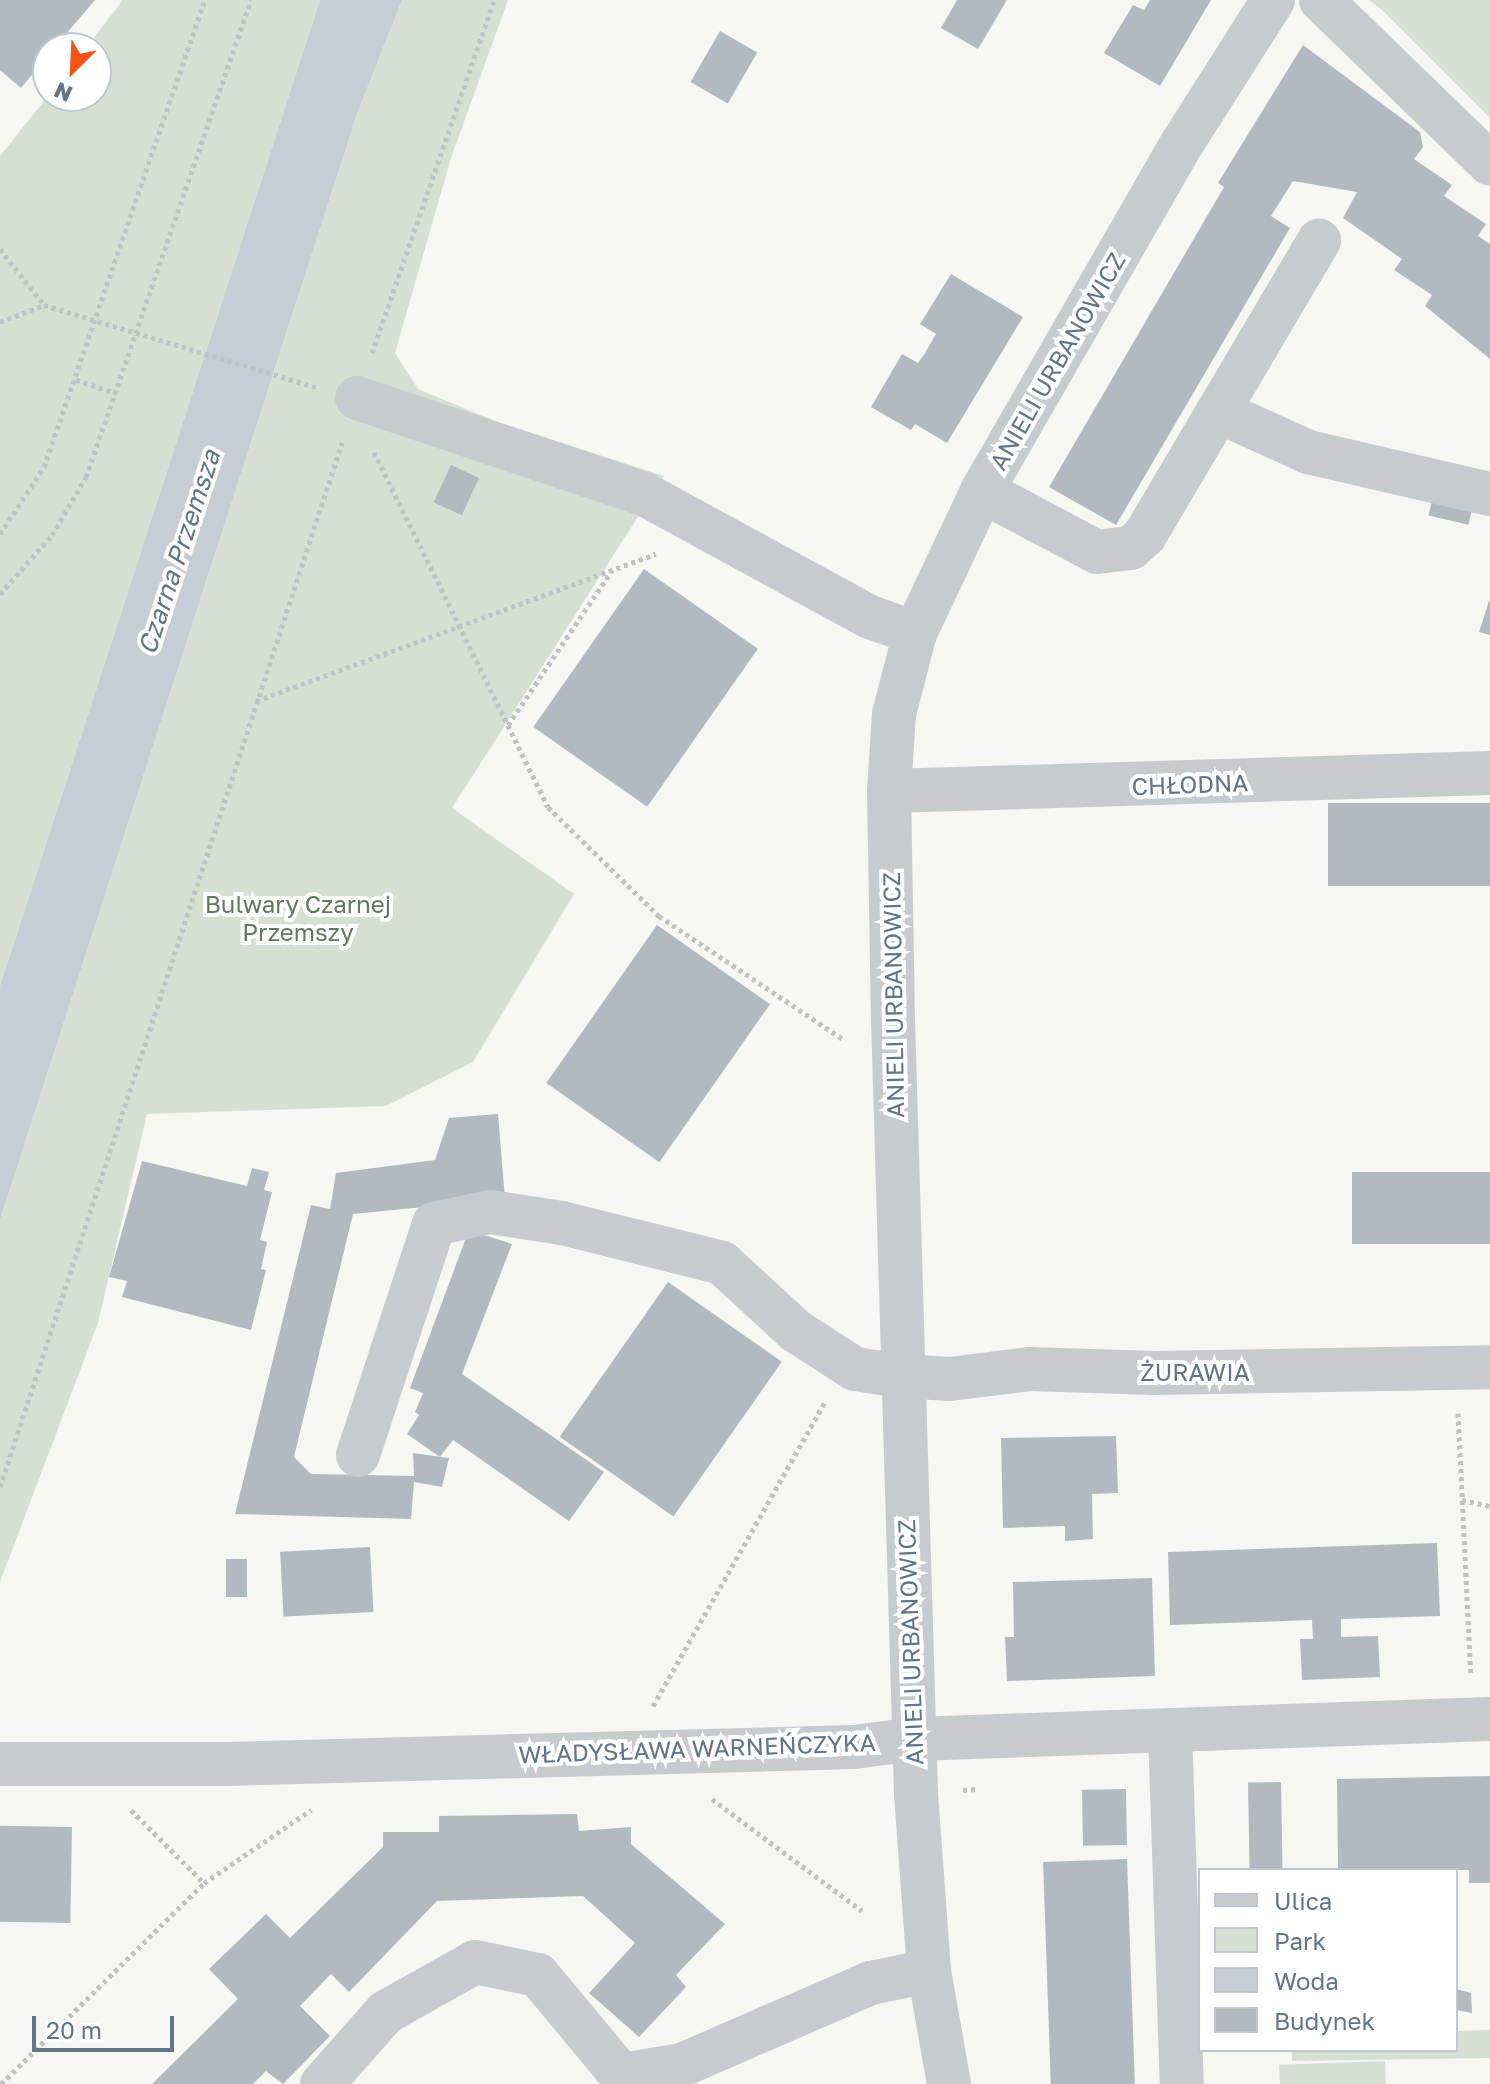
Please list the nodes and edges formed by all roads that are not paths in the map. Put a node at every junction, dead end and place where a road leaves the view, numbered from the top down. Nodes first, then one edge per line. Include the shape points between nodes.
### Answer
1 (1273, 0) edge
2 (1321, 0) edge
3 (1490, 164) edge
4 (1319, 241) dead end
5 (344, 395) road end
6 (1218, 411) junction
7 (982, 491) junction
8 (1490, 494) edge
9 (915, 633) junction
10 (1490, 773) edge
11 (889, 791) junction
12 (1473, 1368) edge
13 (900, 1376) junction
14 (358, 1455) dead end
15 (1480, 1701) edge
16 (1170, 1730) junction
17 (914, 1739) junction
18 (0, 1764) edge
19 (929, 1971) junction
20 (322, 2084) edge
21 (949, 2084) edge
22 (1182, 2084) edge

1 - 7 street, ANIELI URBANOWICZ via 1183,142
2 - 3 street
4 - 6 street
5 - 9 street via 683,511 870,617
6 - 7 street via 1145,535 1131,548 1097,552
6 - 8 street via 1308,452
7 - 9 street, ANIELI URBANOWICZ
9 - 11 street, ANIELI URBANOWICZ via 894,714
10 - 11 street, CHŁODNA
11 - 13 street, ANIELI URBANOWICZ
12 - 13 street, ŻURAWIA via 1030,1369 950,1379
13 - 14 street, ŻURAWIA via 855,1369 796,1331 722,1263 562,1223 490,1212 434,1224
13 - 17 street, ANIELI URBANOWICZ
15 - 16 street, WŁADYSŁAWA WARNEŃCZYKA
16 - 17 street, WŁADYSŁAWA WARNEŃCZYKA
16 - 22 street
17 - 18 street, WŁADYSŁAWA WARNEŃCZYKA via 854,1747 226,1764
17 - 19 street, ANIELI URBANOWICZ
19 - 20 street via 871,1983 682,2065 621,2075 538,1975 475,1962 386,2012
19 - 21 street, ANIELI URBANOWICZ

